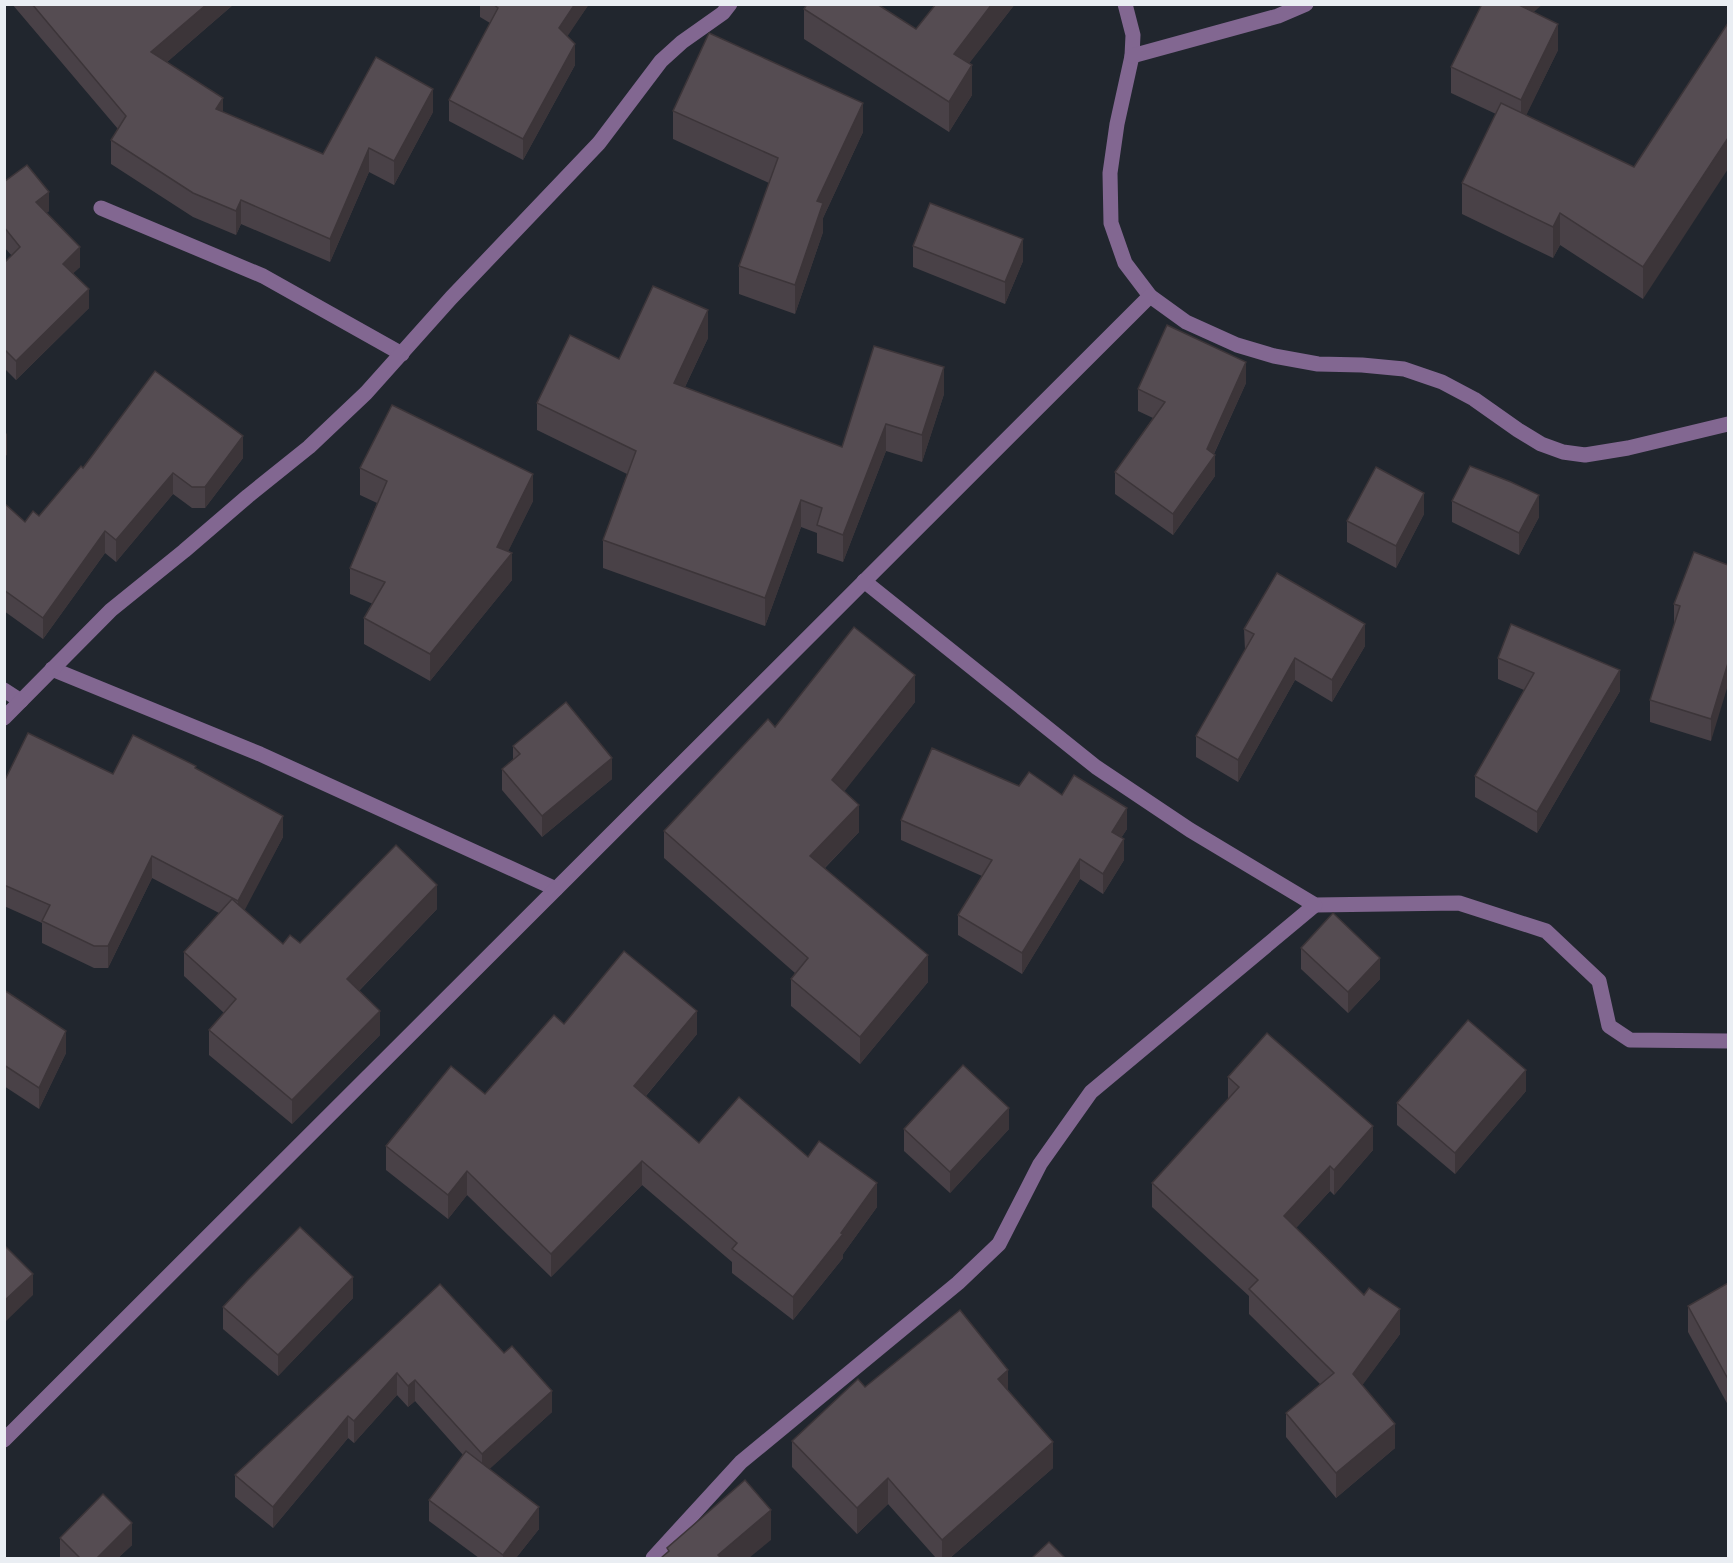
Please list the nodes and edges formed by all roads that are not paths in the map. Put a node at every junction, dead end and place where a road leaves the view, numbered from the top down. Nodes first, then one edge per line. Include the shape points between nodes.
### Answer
1 (730, 4) edge
2 (1125, 4) edge
3 (1306, 4) edge
4 (1132, 56) junction
5 (101, 208) dead end
6 (1150, 296) junction
7 (402, 354) junction
8 (1728, 424) edge
9 (864, 581) junction
10 (52, 669) junction
11 (4, 690) edge
12 (21, 701) junction
13 (4, 718) edge
14 (556, 889) junction
15 (1315, 905) junction
16 (1728, 1041) edge
17 (4, 1440) edge
18 (653, 1558) edge

1 - 7 street via 661,61 599,143
2 - 4 street via 1133,35
3 - 4 street via 1278,16
4 - 6 street via 1110,173 1111,222 1125,263
5 - 7 street via 262,276
6 - 8 street via 1186,322 1237,345 1274,356 1318,364 1404,369 1442,382 1541,444 1563,452 1585,454 1628,448
6 - 9 street
7 - 10 street via 309,447 111,610
9 - 14 street
9 - 15 street via 1096,767 1190,830
10 - 12 street
10 - 14 street via 260,754
11 - 12 street
12 - 13 street
14 - 17 street
15 - 16 street via 1459,903 1535,927 1546,931 1599,981 1609,1026 1630,1040
15 - 18 street via 1091,1092 1040,1164 999,1244 958,1283 741,1462

